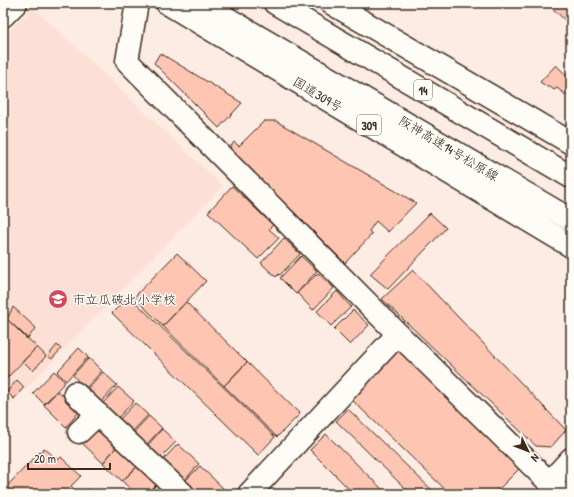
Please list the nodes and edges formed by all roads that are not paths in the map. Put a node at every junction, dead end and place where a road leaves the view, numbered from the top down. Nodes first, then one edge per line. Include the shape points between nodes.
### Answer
1 (16, 3) edge
2 (137, 3) edge
3 (167, 3) edge
4 (202, 3) edge
5 (275, 3) edge
6 (331, 3) edge
7 (3, 16) edge
8 (571, 143) edge
9 (571, 177) edge
10 (571, 220) edge
11 (571, 246) edge
12 (398, 334) junction
13 (75, 393) dead end
14 (98, 414) junction
15 (79, 432) dead end
16 (571, 459) edge
17 (558, 491) edge
18 (183, 494) edge
19 (249, 494) edge

1 - 7 main road
2 - 12 main road via 127,61
3 - 11 main road, 国道309号 / 309
4 - 10 main road, 阪神高速14号松原線
5 - 9 main road, 14
6 - 8 main road
12 - 17 main road
12 - 19 main road
13 - 14 main road
14 - 15 main road
14 - 18 main road
16 - 17 main road

